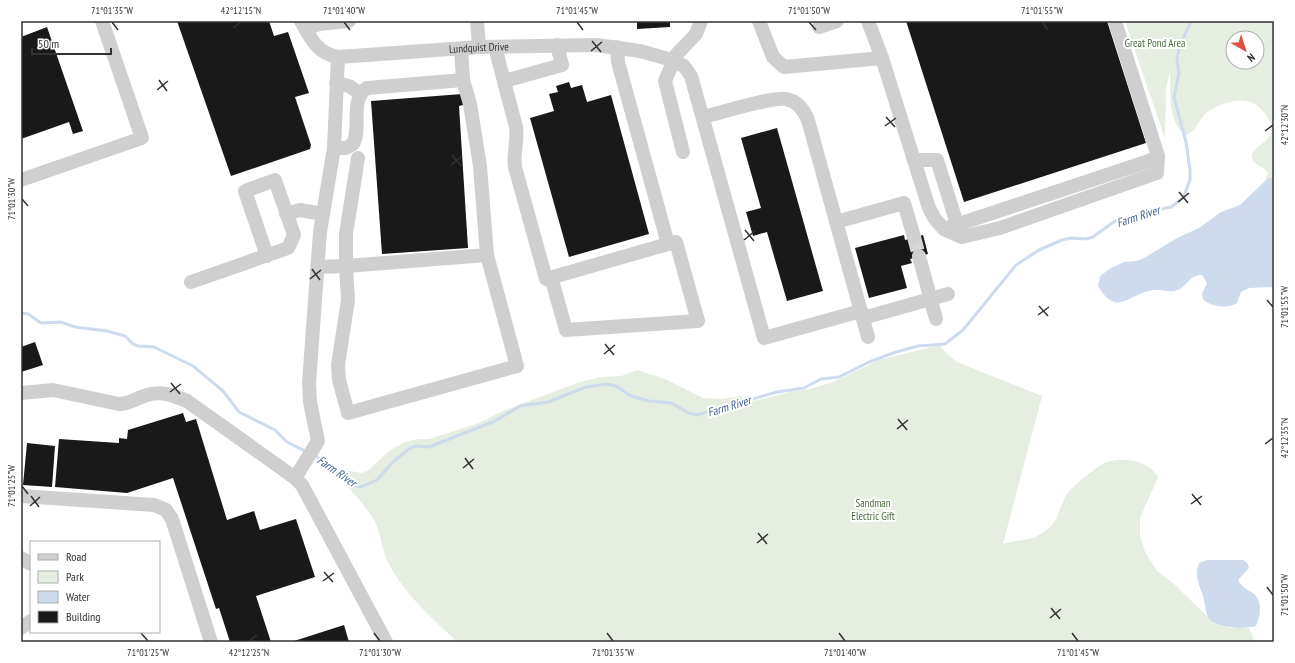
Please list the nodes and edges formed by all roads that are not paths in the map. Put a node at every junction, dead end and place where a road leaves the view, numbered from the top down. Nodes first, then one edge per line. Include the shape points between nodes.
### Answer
1 (102, 21) edge
2 (349, 21) edge
3 (477, 21) edge
4 (701, 21) edge
5 (759, 21) edge
6 (837, 21) edge
7 (868, 21) edge
8 (1115, 21) edge
9 (303, 25) edge
10 (819, 27) dead end
11 (557, 45) junction
12 (479, 47) junction
13 (495, 47) junction
14 (616, 48) junction
15 (461, 49) junction
16 (338, 57) junction
17 (882, 58) junction
18 (673, 60) junction
19 (463, 80) junction
20 (504, 81) junction
21 (336, 83) junction
22 (361, 94) junction
23 (703, 117) junction
24 (334, 148) junction
25 (683, 152) dead end
26 (358, 158) dead end
27 (914, 160) junction
28 (21, 180) edge
29 (286, 214) junction
30 (323, 214) junction
31 (836, 222) junction
32 (951, 226) junction
33 (914, 237) tunnel mouth
34 (668, 244) junction
35 (486, 255) junction
36 (267, 256) junction
37 (919, 256) tunnel mouth
38 (346, 266) junction
39 (318, 267) junction
40 (551, 277) junction
41 (191, 282) dead end
42 (948, 294) dead end
43 (931, 299) junction
44 (862, 315) junction
45 (936, 319) dead end
46 (868, 337) dead end
47 (21, 393) edge
48 (295, 478) junction
49 (21, 496) edge
50 (21, 558) edge
51 (30, 563) edge
52 (30, 622) edge
53 (21, 628) edge
54 (211, 642) edge
55 (386, 642) edge

1 - 28 street via 142,138
2 - 9 street
3 - 12 street
4 - 18 street via 696,34
5 - 17 street via 773,57 784,67
6 - 10 street
7 - 17 street
8 - 32 street via 1158,156 1157,173 1000,228 962,237
9 - 16 street, Lundquist Drive via 318,49
11 - 13 street, Lundquist Drive
11 - 14 street, Lundquist Drive via 591,44
11 - 20 street via 562,65
12 - 13 street, Lundquist Drive
12 - 15 street, Lundquist Drive
13 - 20 street
14 - 18 street, Lundquist Drive
14 - 34 street
15 - 16 street, Lundquist Drive
15 - 19 street
16 - 21 street
17 - 27 street
18 - 23 street via 684,66 691,76
18 - 25 street via 665,86
19 - 22 street via 377,86 367,88
19 - 35 street via 470,104 479,158
20 - 40 street via 517,133 513,154 515,167 546,279
21 - 22 street via 349,86
21 - 24 street
22 - 24 street via 355,141 346,148
23 - 31 street via 776,100 785,99 799,106 808,120
23 - 44 street via 764,338
24 - 30 street
26 - 38 street via 346,234
27 - 32 street via 935,219
27 - 32 street via 937,160
29 - 30 street via 300,210
29 - 36 street via 294,235 288,248
29 - 36 street via 275,180 245,190
30 - 39 street
31 - 33 street via 904,203
31 - 44 street
34 - 40 street
34 - 40 street via 676,242 698,321 566,330
35 - 38 street
35 - 38 street via 517,366 348,413 339,380 338,365 348,300
36 - 41 street
37 - 43 street
38 - 39 street
39 - 48 street via 309,390 318,439 317,446
42 - 43 street
43 - 44 street
43 - 45 street
44 - 46 street
47 - 48 street via 53,390 120,404 158,392 171,394 187,401
48 - 55 street via 305,489
49 - 54 street via 154,506 166,510 172,519
50 - 51 street
52 - 53 street

